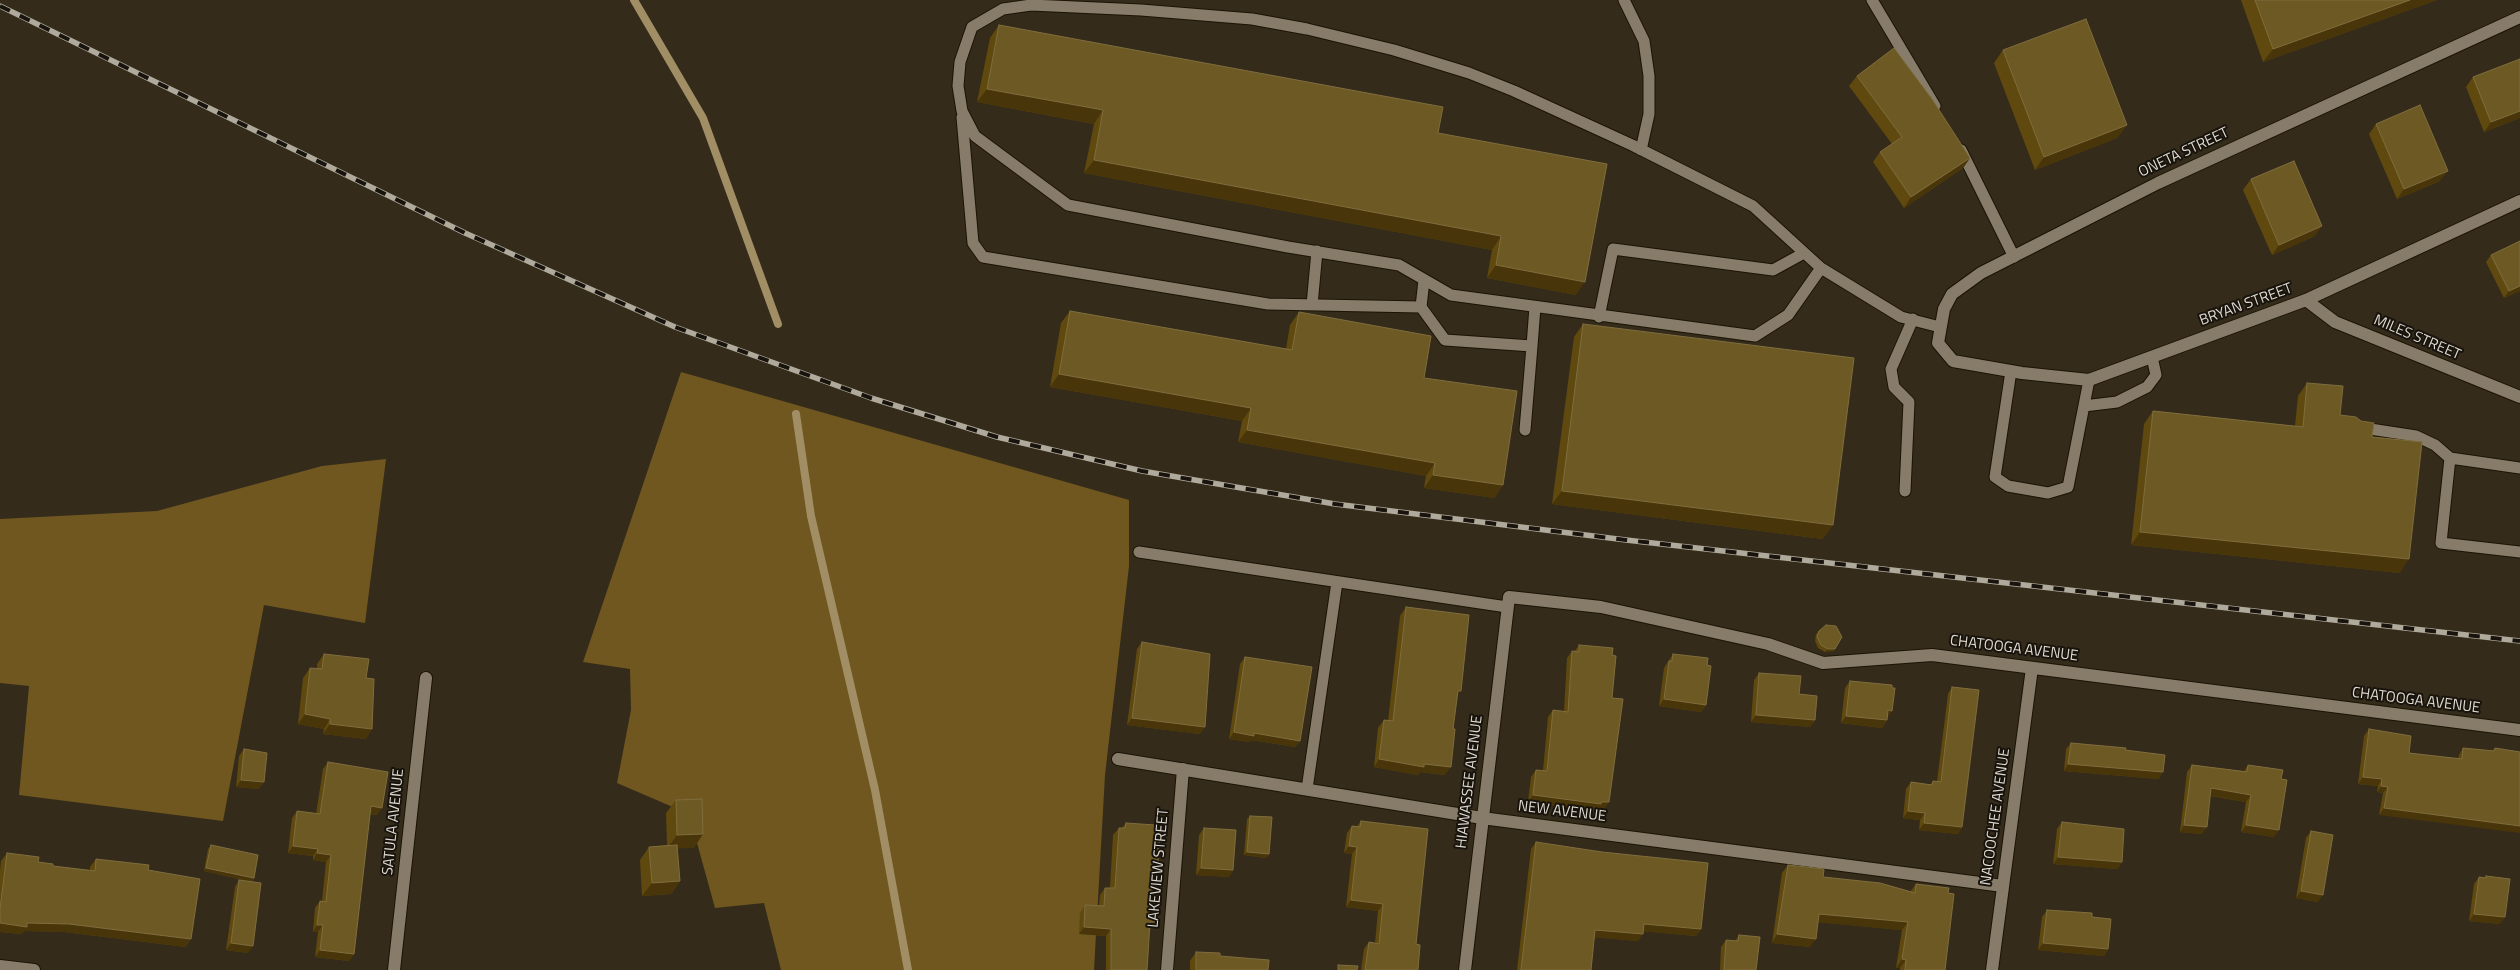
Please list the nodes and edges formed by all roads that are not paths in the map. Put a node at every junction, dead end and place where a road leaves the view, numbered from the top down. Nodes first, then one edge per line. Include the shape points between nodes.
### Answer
1 (1624, 0) edge
2 (1872, 0) edge
3 (2520, 16) edge
4 (962, 111) junction
5 (1942, 118) edge
6 (1957, 143) edge
7 (1641, 150) junction
8 (2520, 201) edge
9 (1317, 251) junction
10 (1804, 252) junction
11 (2014, 257) junction
12 (1821, 268) junction
13 (1424, 280) junction
14 (2306, 300) junction
15 (1312, 305) junction
16 (1535, 307) junction
17 (1421, 308) junction
18 (1599, 317) junction
19 (1913, 319) junction
20 (1940, 327) junction
21 (1532, 346) junction
22 (2152, 357) junction
23 (1969, 364) joint
24 (2011, 371) junction
25 (2089, 380) junction
26 (2520, 397) edge
27 (2084, 406) junction
28 (2353, 426) edge
29 (1525, 430) dead end
30 (2450, 458) junction
31 (2520, 468) edge
32 (1905, 491) dead end
33 (1139, 552) dead end
34 (2520, 552) edge
35 (1338, 582) junction
36 (1508, 602) junction
37 (2032, 668) junction
38 (426, 678) dead end
39 (2520, 730) edge
40 (1118, 759) dead end
41 (1183, 769) junction
42 (1307, 789) junction
43 (1482, 818) junction
44 (2003, 886) junction
45 (0, 966) edge
46 (34, 970) edge
47 (394, 970) edge
48 (1167, 970) edge
49 (1465, 970) edge
50 (1992, 970) edge

1 - 7 lane via 1644,42 1649,76 1649,114
2 - 5 lane
3 - 11 street, ONETA STREET via 2158,183
4 - 7 lane via 958,86 960,62 972,27 1003,9 1030,5 1074,6 1252,19 1348,38 1468,73
4 - 9 lane via 975,136 1068,205
4 - 15 lane via 973,243 983,257 1268,304
6 - 11 lane
7 - 10 lane via 1753,206
8 - 14 street, BRYAN STREET
9 - 13 lane via 1399,265
9 - 15 lane
10 - 12 lane
10 - 18 lane via 1773,270 1613,249
11 - 20 street, ONETA STREET via 1981,273 1952,294
12 - 18 lane via 1788,315 1755,336
12 - 19 lane via 1901,317
13 - 16 lane via 1451,295
13 - 17 lane
14 - 22 street, BRYAN STREET
14 - 26 street, MILES STREET via 2335,322
15 - 17 lane
16 - 18 lane
16 - 21 lane
17 - 21 lane via 1445,340
19 - 20 lane
19 - 32 lane via 1891,369 1894,387 1909,402
20 - 23 street, ONETA STREET via 1938,343 1953,361
21 - 29 lane
22 - 25 street, BRYAN STREET
22 - 27 lane via 2156,374 2147,387 2118,402
23 - 24 street, BRYAN STREET
24 - 25 street, BRYAN STREET
24 - 27 lane via 1995,477 2008,486 2048,493 2068,487
25 - 27 lane
28 - 30 lane via 2416,436 2436,445
30 - 31 lane
30 - 34 lane via 2441,543
33 - 35 lane
35 - 36 lane
35 - 42 lane
36 - 37 street, CHATOOGA AVENUE via 1601,607 1768,644 1823,663 1932,655
36 - 43 street, HIAWASSEE AVENUE
37 - 39 street, CHATOOGA AVENUE
37 - 44 street, NACOOCHEE AVENUE
38 - 47 street, SATULA AVENUE
40 - 41 street, NEW AVENUE
41 - 42 street, NEW AVENUE
41 - 48 street, LAKEVIEW STREET
42 - 43 street, NEW AVENUE
43 - 44 street, NEW AVENUE
43 - 49 street, HIAWASSEE AVENUE
44 - 50 street, NACOOCHEE AVENUE
45 - 46 street

